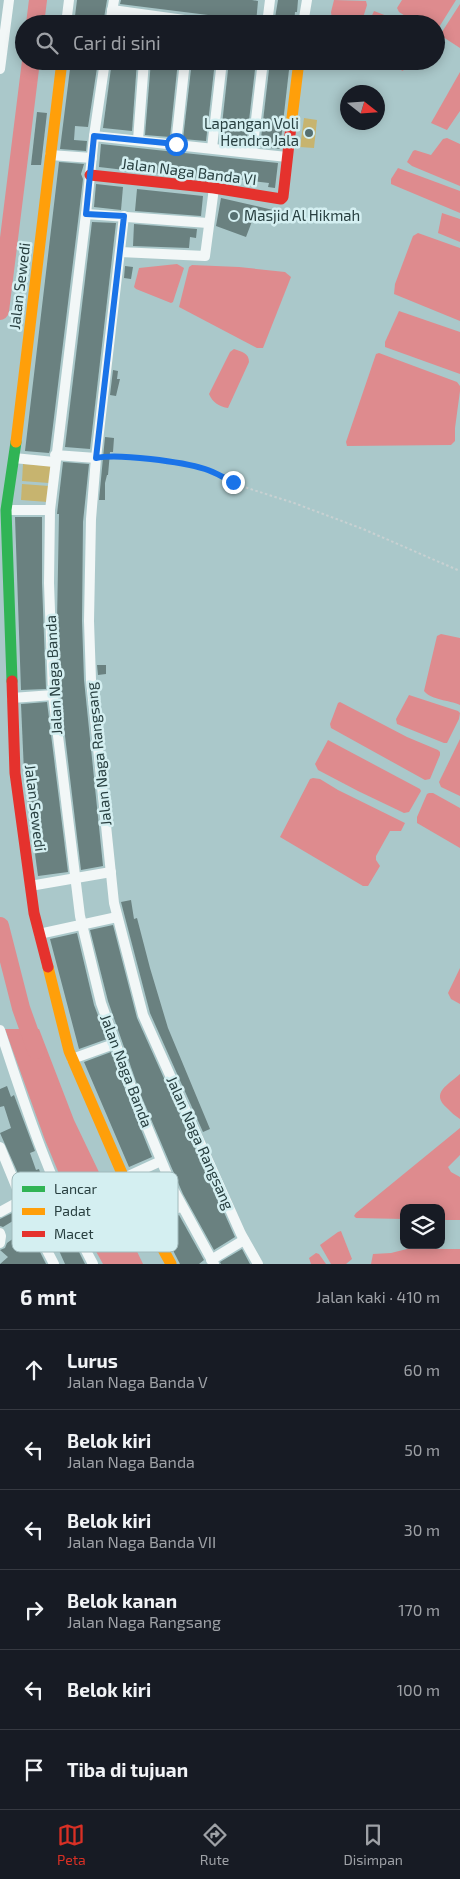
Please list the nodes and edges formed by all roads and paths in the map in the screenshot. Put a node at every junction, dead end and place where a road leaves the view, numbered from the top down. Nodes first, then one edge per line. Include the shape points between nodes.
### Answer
1 (9, 0) edge
2 (69, 0) edge
3 (270, 0) edge
4 (307, 0) edge
5 (113, 5) edge
6 (67, 15) edge
7 (138, 15) edge
8 (268, 15) edge
9 (304, 15) edge
10 (0, 69) edge
11 (61, 70) edge
12 (104, 70) edge
13 (143, 70) edge
14 (184, 70) edge
15 (221, 70) edge
16 (261, 70) edge
17 (298, 70) edge
18 (94, 136) junction
19 (138, 140) junction
20 (176, 144) junction
21 (212, 148) junction
22 (252, 153) junction
23 (50, 155) junction
24 (287, 157) junction
25 (92, 158) junction
26 (90, 175) junction
27 (214, 188) junction
28 (86, 214) junction
29 (124, 216) junction
30 (208, 223) junction
31 (120, 252) junction
32 (14, 458) junction
33 (96, 458) junction
34 (55, 459) junction
35 (6, 510) junction
36 (50, 510) junction
37 (460, 571) edge
38 (53, 695) junction
39 (12, 698) junction
40 (111, 872) junction
41 (74, 878) junction
42 (30, 886) junction
43 (117, 917) junction
44 (81, 925) junction
45 (40, 934) junction
46 (0, 1030) edge
47 (114, 1044) junction
48 (72, 1059) junction
49 (0, 1147) edge
50 (161, 1161) junction
51 (4, 1170) edge
52 (51, 1172) edge
53 (121, 1172) edge
54 (137, 1172) edge
55 (166, 1172) edge
56 (12, 1183) edge
57 (178, 1199) edge
58 (12, 1205) edge
59 (181, 1206) junction
60 (178, 1208) edge
61 (0, 1212) edge
62 (0, 1233) edge
63 (244, 1240) junction
64 (0, 1243) edge
65 (48, 1252) edge
66 (87, 1252) edge
67 (164, 1252) edge
68 (212, 1262) edge
69 (54, 1264) edge
70 (93, 1264) edge
71 (171, 1264) edge
72 (258, 1264) edge

1 - 10 street
2 - 6 street
3 - 8 street
4 - 9 street
5 - 7 street
11 - 23 street, Jalan Sewedi
12 - 18 street, Jalan Naga Banda
13 - 19 street
14 - 20 street
15 - 21 street
16 - 22 street
17 - 24 street
18 - 19 street
18 - 25 street, Jalan Naga Banda
19 - 20 street
20 - 21 street
21 - 22 street
22 - 24 street
23 - 25 street
23 - 32 street, Jalan Sewedi
24 - 27 street, Jalan Naga Banda VI via 283,197 280,199
25 - 26 street, Jalan Naga Banda
26 - 27 street, Jalan Naga Banda VI
26 - 28 street, Jalan Naga Banda
27 - 30 street
28 - 29 street
28 - 34 street, Jalan Naga Banda
29 - 30 street
29 - 31 street, Jalan Naga Rangsang
30 - 31 street via 205,256
31 - 33 street, Jalan Naga Rangsang
32 - 34 street
32 - 35 street, Jalan Sewedi
33 - 34 street
33 - 37 path via 112,456 207,469 241,486 364,529
33 - 40 street, Jalan Naga Rangsang via 91,519 91,680
34 - 36 street, Jalan Naga Banda
35 - 36 street
35 - 39 street, Jalan Sewedi
36 - 38 street, Jalan Naga Banda
38 - 39 street
38 - 41 street, Jalan Naga Banda
39 - 42 street, Jalan Sewedi via 14,773
40 - 41 street
40 - 43 street, Jalan Naga Rangsang
41 - 42 street
41 - 44 street, Jalan Naga Banda
42 - 45 street, Jalan Sewedi
43 - 44 street
43 - 63 street, Jalan Naga Rangsang via 143,1015
44 - 45 street
44 - 47 street, Jalan Naga Banda
45 - 48 street, Jalan Sewedi
46 - 52 street
47 - 48 street
47 - 50 street, Jalan Naga Banda
48 - 53 street, Jalan Sewedi
49 - 51 street
50 - 54 street
50 - 55 street, Jalan Naga Banda
51 - 56 street
57 - 59 street, Jalan Naga Banda
58 - 61 street
59 - 60 street
59 - 68 street, Jalan Naga Banda
62 - 64 street
63 - 68 street
63 - 72 street, Jalan Naga Rangsang
65 - 69 street
66 - 70 street
67 - 71 street, Jalan Sewedi

